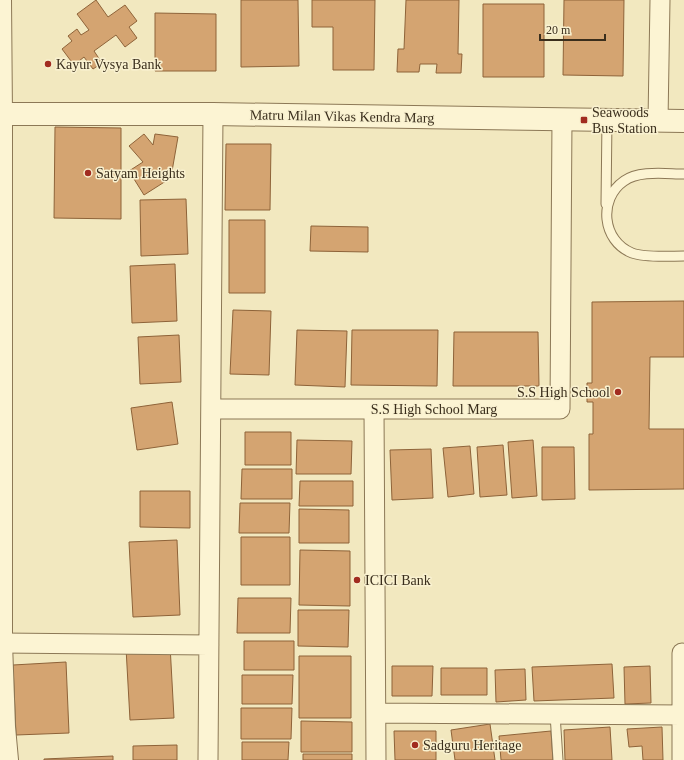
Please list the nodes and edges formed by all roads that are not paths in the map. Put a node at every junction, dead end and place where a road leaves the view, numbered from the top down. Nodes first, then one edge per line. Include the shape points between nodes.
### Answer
1 (0, 0) edge
2 (660, 0) edge
3 (0, 114) edge
4 (213, 114) junction
5 (562, 119) junction
6 (607, 120) junction
7 (658, 121) junction
8 (684, 121) edge
9 (684, 174) edge
10 (606, 214) junction
11 (684, 256) edge
12 (374, 408) junction
13 (211, 409) junction
14 (1, 486) edge
15 (1, 643) junction
16 (209, 645) junction
17 (682, 653) dead end
18 (376, 713) junction
19 (555, 714) junction
20 (682, 715) junction
21 (2, 727) edge
22 (7, 760) edge
23 (208, 760) edge
24 (376, 760) edge
25 (558, 760) edge
26 (682, 760) edge

1 - 3 street
2 - 7 street
3 - 4 street, Matru Milan Vikas Kendra Marg
3 - 14 street
4 - 5 street, Matru Milan Vikas Kendra Marg
4 - 13 street
5 - 6 street, Matru Milan Vikas Kendra Marg
5 - 12 street, S.S High School Marg via 560,409
6 - 7 street, Matru Milan Vikas Kendra Marg
6 - 10 lane
7 - 8 street, Matru Milan Vikas Kendra Marg
9 - 10 lane via 636,175 624,181 608,201
10 - 11 lane via 613,238 621,247 632,253
12 - 13 street, S.S High School Marg
12 - 18 street
13 - 16 street
14 - 15 street
15 - 16 street
15 - 21 street
16 - 23 street
17 - 20 street
18 - 19 street
18 - 24 street
19 - 20 street
19 - 25 lane
20 - 26 street
21 - 22 street

